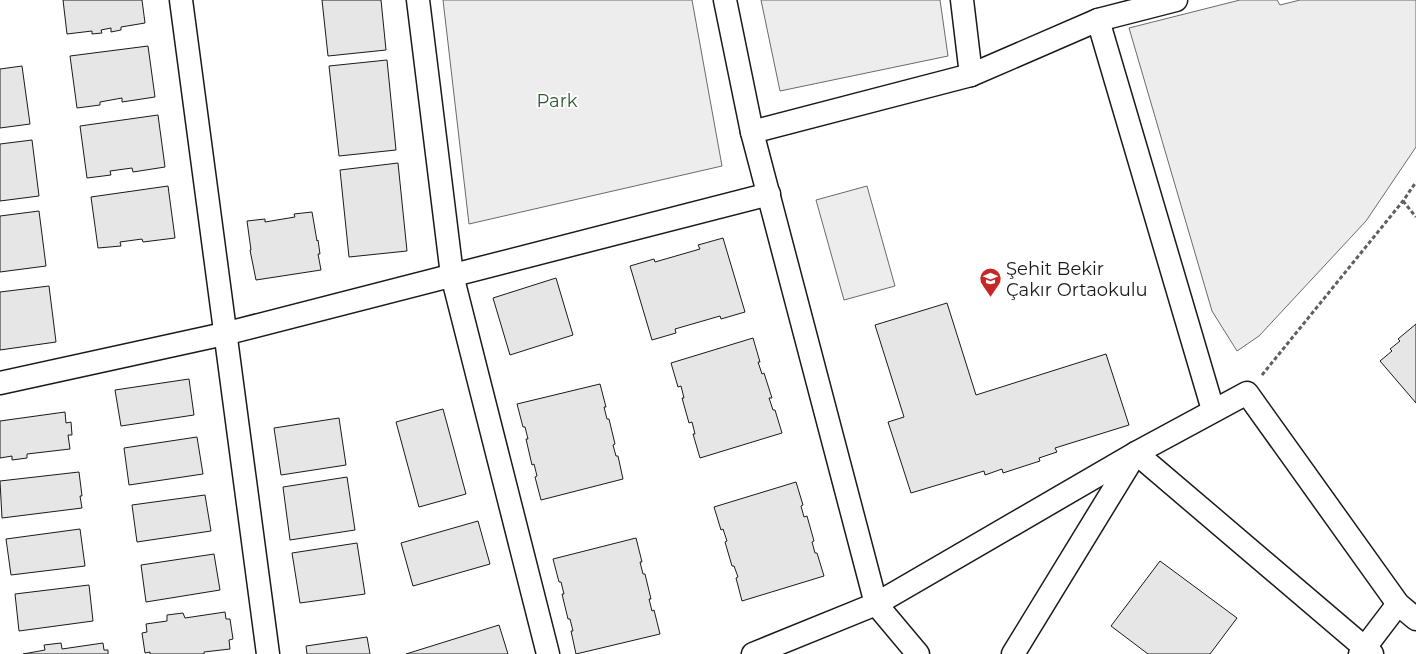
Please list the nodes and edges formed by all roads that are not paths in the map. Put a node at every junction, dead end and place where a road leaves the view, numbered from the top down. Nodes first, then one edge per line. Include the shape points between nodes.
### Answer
1 (182, 0) edge
2 (418, 0) edge
3 (726, 0) edge
4 (962, 0) edge
5 (1176, 0) edge
6 (1098, 20) junction
7 (971, 75) junction
8 (752, 132) junction
9 (768, 194) junction
10 (452, 275) junction
11 (224, 334) junction
12 (0, 384) edge
13 (1212, 410) junction
14 (1136, 453) junction
15 (876, 604) junction
16 (1398, 604) junction
17 (1416, 619) edge
18 (1366, 652) edge
19 (268, 654) edge
20 (548, 654) edge
21 (753, 654) edge
22 (918, 654) edge
23 (1013, 654) edge

1 - 11 street
2 - 10 street
3 - 8 street
4 - 7 street
5 - 6 street
6 - 7 street
6 - 13 street
7 - 8 street
8 - 9 street
9 - 10 street
9 - 15 street
10 - 11 street
10 - 20 street
11 - 12 street
11 - 19 street
13 - 14 street
13 - 16 street via 1247,393
14 - 15 street
14 - 18 street
14 - 23 street
15 - 21 street
15 - 22 street
16 - 17 street
16 - 18 street

